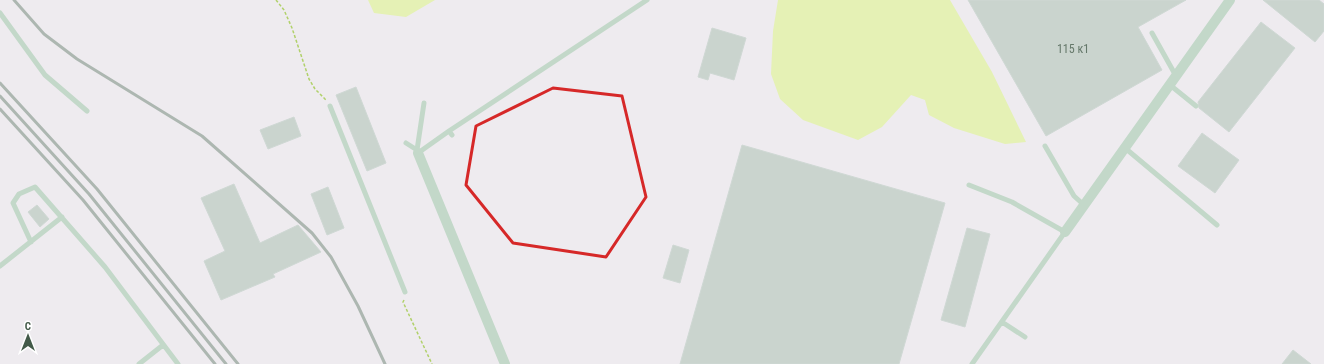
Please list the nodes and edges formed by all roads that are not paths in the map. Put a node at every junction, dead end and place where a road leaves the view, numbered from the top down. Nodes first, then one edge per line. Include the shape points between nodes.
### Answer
1 (647, 0) edge
2 (1230, 0) edge
3 (0, 13) edge
4 (1152, 32) dead end
5 (1176, 76) junction
6 (1170, 85) junction
7 (424, 103) dead end
8 (330, 106) road end
9 (1196, 106) dead end
10 (86, 112) dead end
11 (406, 143) dead end
12 (1046, 146) dead end
13 (1125, 148) junction
14 (418, 152) junction
15 (969, 185) dead end
16 (1084, 205) junction
17 (62, 218) junction
18 (1218, 225) dead end
19 (1065, 232) junction
20 (31, 242) junction
21 (0, 266) edge
22 (405, 292) road end
23 (1002, 322) junction
24 (1025, 337) dead end
25 (163, 345) junction
26 (139, 364) edge
27 (178, 364) edge
28 (505, 364) edge
29 (972, 364) edge

1 - 14 lane
2 - 5 street
3 - 10 lane via 45,75
4 - 5 lane
5 - 6 street
6 - 9 lane
6 - 13 street
7 - 14 lane
8 - 22 lane
11 - 14 lane
12 - 16 lane via 1074,196
13 - 16 street
13 - 18 lane
14 - 28 street
15 - 19 lane via 1012,202
16 - 19 street
17 - 20 lane
17 - 20 lane via 35,187 19,194 13,203
17 - 25 lane via 105,267
19 - 23 lane
20 - 21 lane
23 - 24 lane
23 - 29 lane
25 - 26 lane
25 - 27 lane

